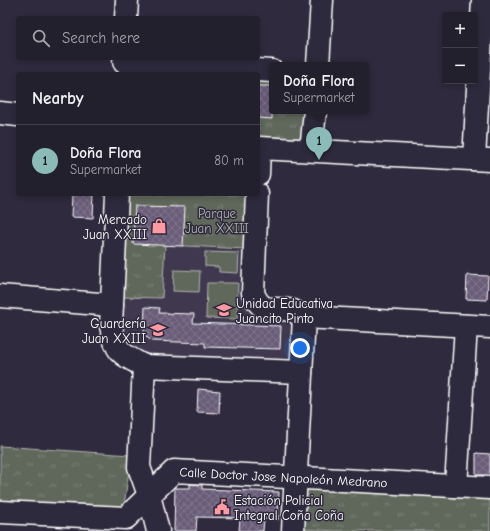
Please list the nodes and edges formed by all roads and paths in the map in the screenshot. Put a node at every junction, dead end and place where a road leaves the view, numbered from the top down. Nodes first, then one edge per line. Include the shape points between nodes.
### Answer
1 (127, 0) edge
2 (322, 0) edge
3 (483, 0) edge
4 (126, 16) edge
5 (318, 62) edge
6 (124, 65) edge
7 (269, 71) edge
8 (0, 114) edge
9 (315, 114) edge
10 (16, 115) edge
11 (260, 148) edge
12 (311, 150) junction
13 (482, 160) edge
14 (117, 196) edge
15 (257, 196) edge
16 (0, 296) edge
17 (112, 305) junction
18 (304, 317) junction
19 (466, 326) junction
20 (490, 327) edge
21 (144, 366) junction
22 (301, 372) junction
23 (296, 478) junction
24 (456, 486) junction
25 (490, 488) edge
26 (149, 495) junction
27 (0, 512) edge
28 (158, 531) edge
29 (293, 531) edge

1 - 4 street
2 - 5 street
3 - 13 street
6 - 7 street
8 - 10 street
9 - 12 street
11 - 12 street
12 - 13 street
14 - 17 street
15 - 18 street via 253,293 257,302 264,308 292,311
16 - 17 street
17 - 21 street via 111,326 114,343 128,358
18 - 19 street
18 - 22 street
19 - 20 street
19 - 24 street
21 - 22 street
21 - 26 street via 139,467
22 - 23 street
23 - 24 street, Calle Doctor Jose Napoleón Medrano
23 - 26 street, Calle Doctor Jose Napoleón Medrano via 174,471
23 - 29 street
24 - 25 street, Calle Doctor Jose Napoleón Medrano
26 - 27 street, Calle Doctor Jose Napoleón Medrano via 126,518
26 - 28 street

